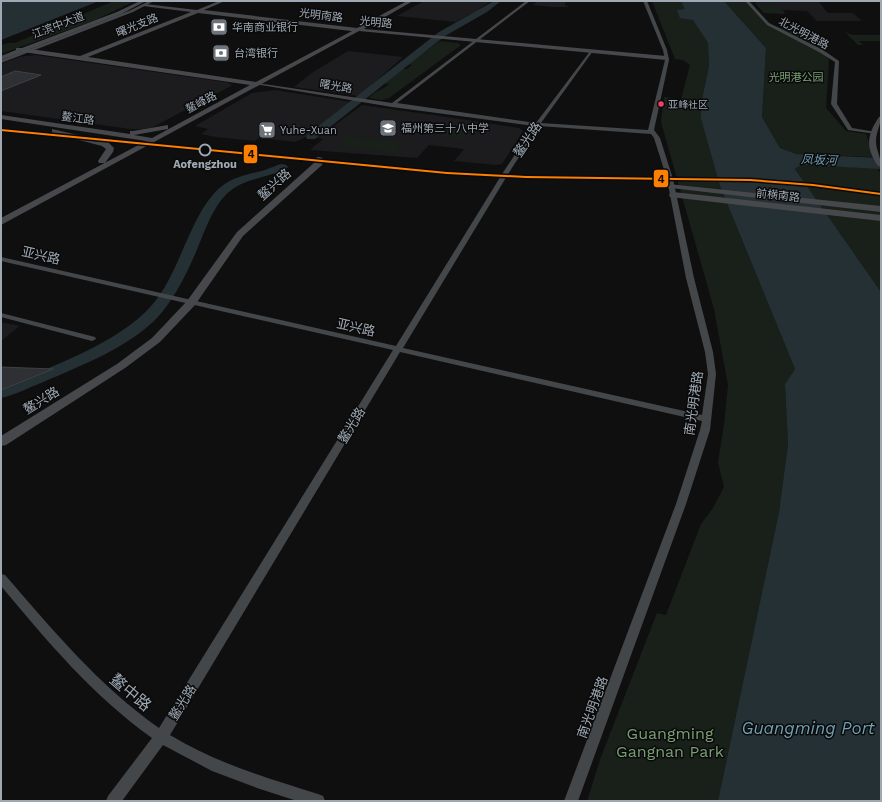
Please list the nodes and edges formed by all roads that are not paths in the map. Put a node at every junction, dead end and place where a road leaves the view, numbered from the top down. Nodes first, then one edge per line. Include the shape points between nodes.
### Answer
1 (152, 1) edge
2 (223, 1) edge
3 (402, 1) edge
4 (411, 1) edge
5 (528, 1) edge
6 (645, 1) edge
7 (747, 1) edge
8 (143, 2) edge
9 (198, 11) junction
10 (355, 29) junction
11 (475, 41) junction
12 (20, 50) junction
13 (29, 51) junction
14 (590, 52) junction
15 (1, 57) edge
16 (80, 58) junction
17 (667, 59) junction
18 (1, 62) edge
19 (249, 83) junction
20 (257, 84) junction
21 (392, 105) junction
22 (1, 117) edge
23 (881, 118) edge
24 (1, 121) edge
25 (537, 125) junction
26 (38, 126) junction
27 (165, 127) junction
28 (652, 132) junction
29 (108, 133) junction
30 (874, 133) junction
31 (146, 140) junction
32 (102, 161) junction
33 (881, 164) edge
34 (672, 190) junction
35 (881, 209) edge
36 (1, 214) edge
37 (881, 218) edge
38 (1, 222) edge
39 (1, 259) edge
40 (184, 301) junction
41 (1, 315) edge
42 (92, 339) dead end
43 (397, 349) junction
44 (706, 420) junction
45 (1, 432) edge
46 (1, 442) edge
47 (1, 578) edge
48 (160, 737) junction
49 (113, 801) edge
50 (318, 801) edge
51 (571, 801) edge

1 - 8 street
2 - 9 main road, 曙光支路
3 - 10 main road, 鳌峰路
4 - 10 main road, 鳌峰路
5 - 11 street
6 - 17 street
7 - 30 street, 北光明港路 via 768,24 837,62 834,104 850,130
8 - 9 main road, 光明南路
8 - 12 main road, 江滨中大道 via 113,16
8 - 13 street
9 - 10 main road, 光明南路
9 - 16 main road, 曙光支路
10 - 11 main road, 光明路
10 - 19 main road, 鳌峰路
10 - 20 main road, 鳌峰路
11 - 14 main road, 光明路
11 - 21 street
12 - 13 main road, 曙光路
12 - 15 main road, 江滨中大道
13 - 16 main road, 曙光路
13 - 18 street
14 - 17 main road, 光明路
14 - 25 street, 鳌光路
16 - 19 main road, 曙光路
17 - 28 street
19 - 20 main road, 曙光路
19 - 27 main road, 鳌峰路
20 - 21 street, 曙光路
20 - 31 main road, 鳌峰路
21 - 25 street, 曙光路
22 - 29 main road, 鳌江路
23 - 30 main road
24 - 26 main road, 鳌江路
25 - 28 street, 曙光路
25 - 43 street, 鳌光路
26 - 31 main road, 鳌江路
26 - 32 main road via 105,144 110,148
27 - 29 main road via 136,133
27 - 31 main road, 鳌峰路
28 - 34 street, 南光明港路 via 657,138
29 - 31 main road, 鳌江路
30 - 33 main road via 871,144
31 - 32 main road, 鳌峰路
31 - 38 main road, 鳌峰路
32 - 36 main road, 鳌峰路
34 - 35 main road, 前横南路 via 716,190
34 - 37 main road, 前横南路 via 720,200
34 - 44 street, 南光明港路 via 710,359 712,374
39 - 40 street, 亚兴路
40 - 40 main road, 鳌兴路 via 240,234 319,163 320,159 313,162 233,234
40 - 43 street, 亚兴路
40 - 45 main road, 鳌兴路 via 149,337 124,356
40 - 46 main road, 鳌兴路 via 170,326 133,358
41 - 42 street
43 - 44 street, 亚兴路
43 - 48 street, 鳌光路
44 - 51 street, 南光明港路 via 681,504
47 - 48 street, 鳌中路 via 78,667 98,687
48 - 49 street, 鳌光路
48 - 50 street, 鳌中路 via 228,770

